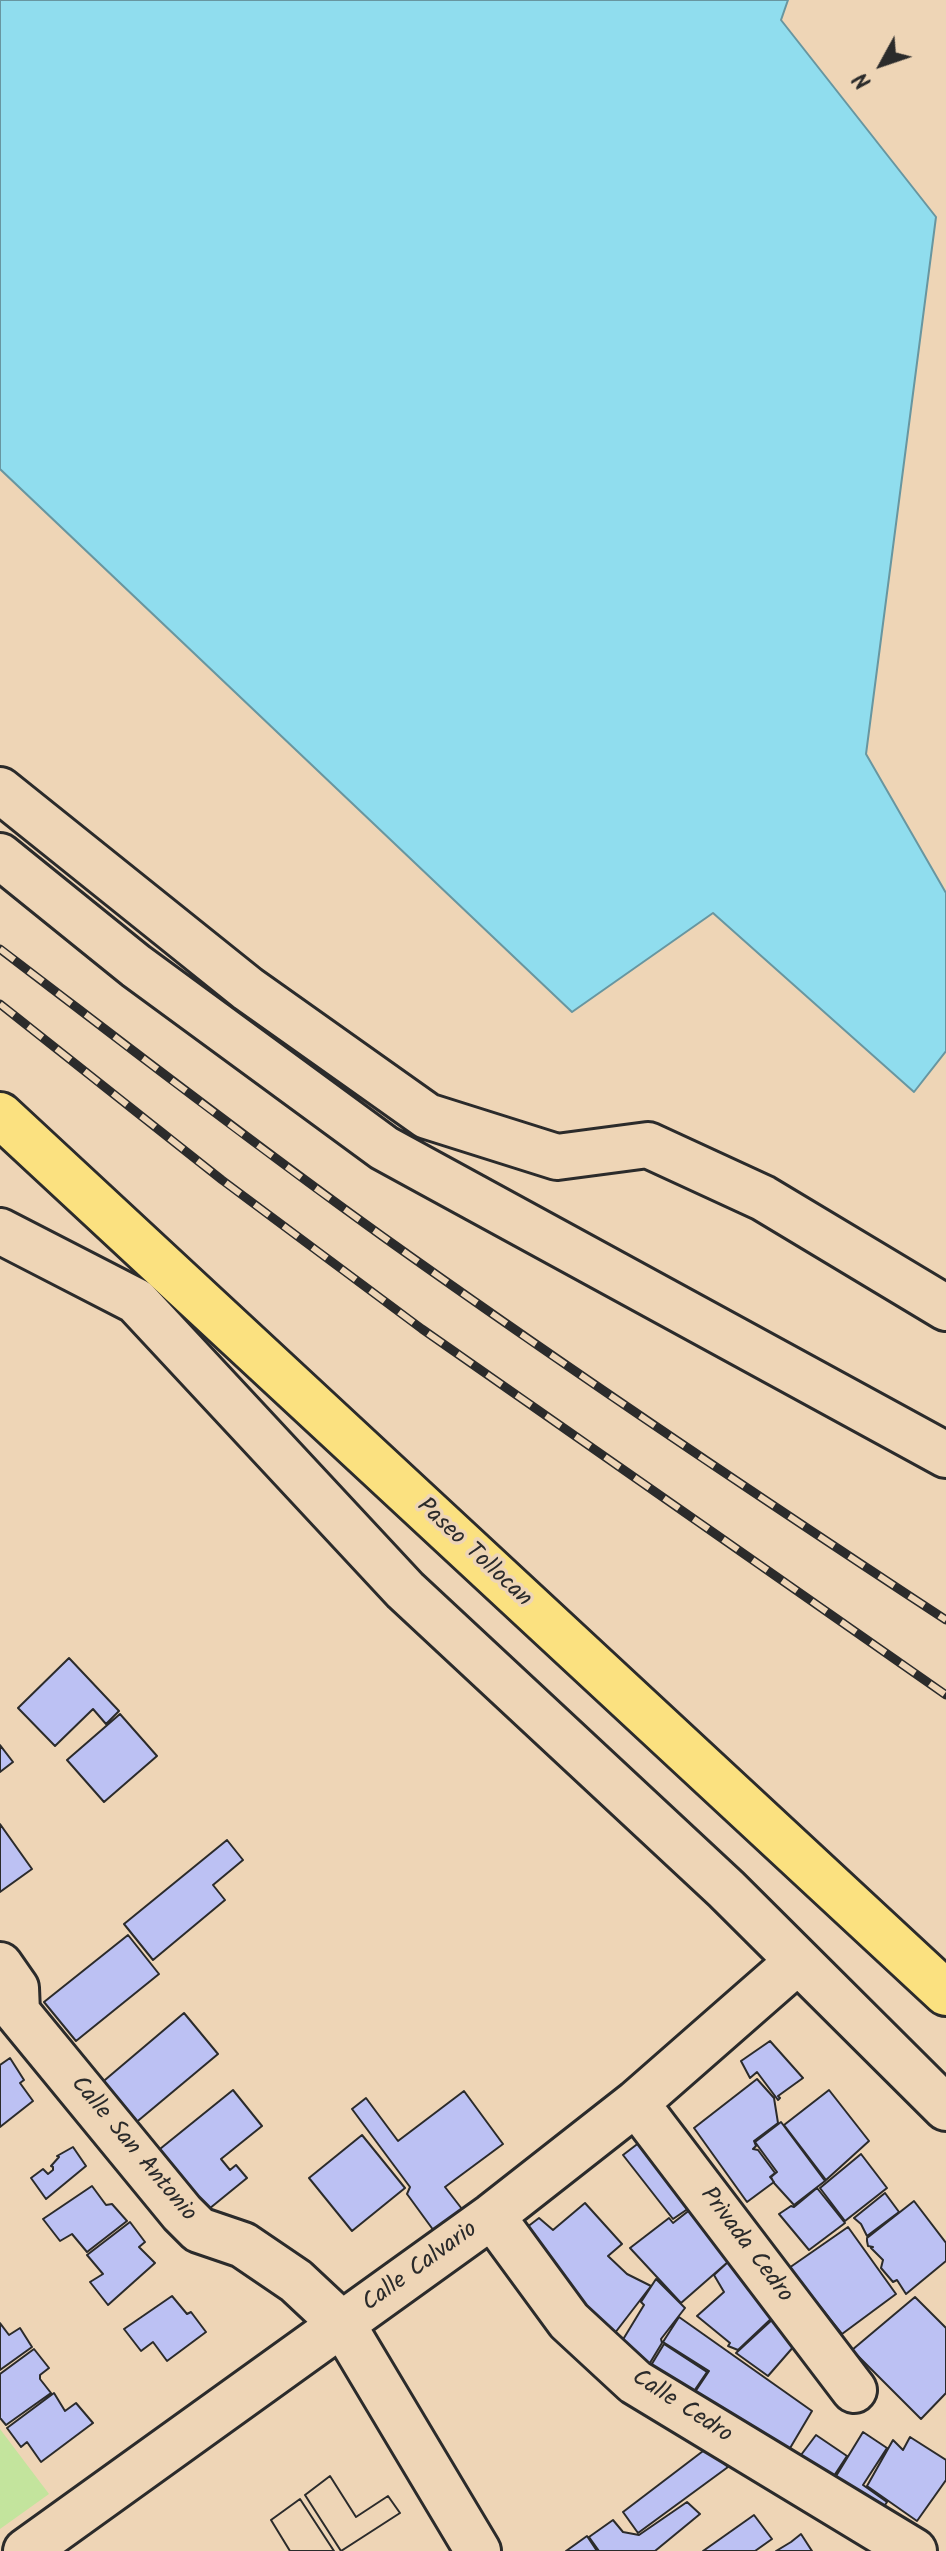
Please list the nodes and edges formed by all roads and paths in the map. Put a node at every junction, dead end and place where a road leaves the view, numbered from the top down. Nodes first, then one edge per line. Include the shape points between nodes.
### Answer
1 (0, 790) edge
2 (0, 856) edge
3 (0, 1115) edge
4 (0, 1231) edge
5 (946, 1308) edge
6 (946, 1455) edge
7 (798, 1961) junction
8 (0, 1965) edge
9 (946, 1993) edge
10 (8, 2019) edge
11 (636, 2103) junction
12 (946, 2108) edge
13 (492, 2216) junction
14 (343, 2325) junction
15 (854, 2390) dead end
16 (26, 2551) edge
17 (478, 2551) edge
18 (914, 2551) edge

1 - 5 street via 248,989 427,1116 557,1157 648,1145 763,1198
2 - 6 street via 136,966 384,1148
3 - 9 highway, Paseo Tollocan
4 - 7 street via 136,1301 405,1590
7 - 11 street, Calle Calvario
7 - 12 street
8 - 10 street, Calle San Antonio via 16,1988
10 - 14 street, Calle San Antonio via 199,2230 243,2245 296,2281
11 - 13 street, Calle Calvario
11 - 15 street, Privada Cedro
13 - 14 street, Calle Calvario
13 - 18 street, Calle Cedro via 569,2321 635,2382
14 - 16 street, Calle Calvario
14 - 17 street, Calle San Antonio

